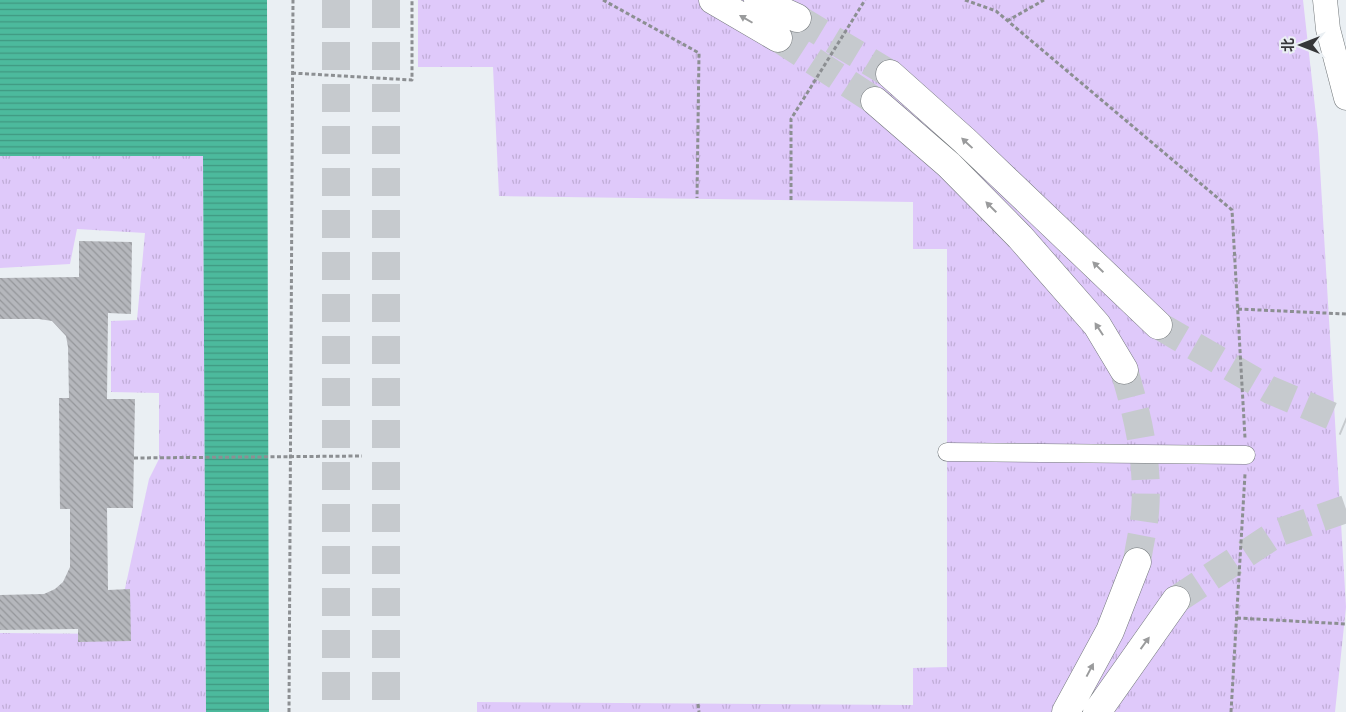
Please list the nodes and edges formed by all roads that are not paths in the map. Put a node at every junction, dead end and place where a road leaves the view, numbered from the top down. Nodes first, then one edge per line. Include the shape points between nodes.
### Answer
1 (713, 0) edge
2 (758, 0) edge
3 (1325, 0) edge
4 (797, 18) tunnel mouth
5 (778, 38) tunnel mouth
6 (890, 74) tunnel mouth
7 (1346, 98) edge
8 (876, 101) tunnel mouth
9 (1158, 325) tunnel mouth
10 (1124, 370) tunnel mouth
11 (947, 452) dead end
12 (1246, 455) road end
13 (1137, 562) tunnel mouth
14 (1176, 600) tunnel mouth
15 (1066, 712) edge
16 (1098, 712) edge

5 -> 1 main road
2 - 4 main road
3 - 7 street via 1328,29
9 -> 6 main road
10 -> 8 main road via 1097,325 1020,237 949,165
11 - 12 street
15 -> 13 main road via 1110,631
16 -> 14 main road

